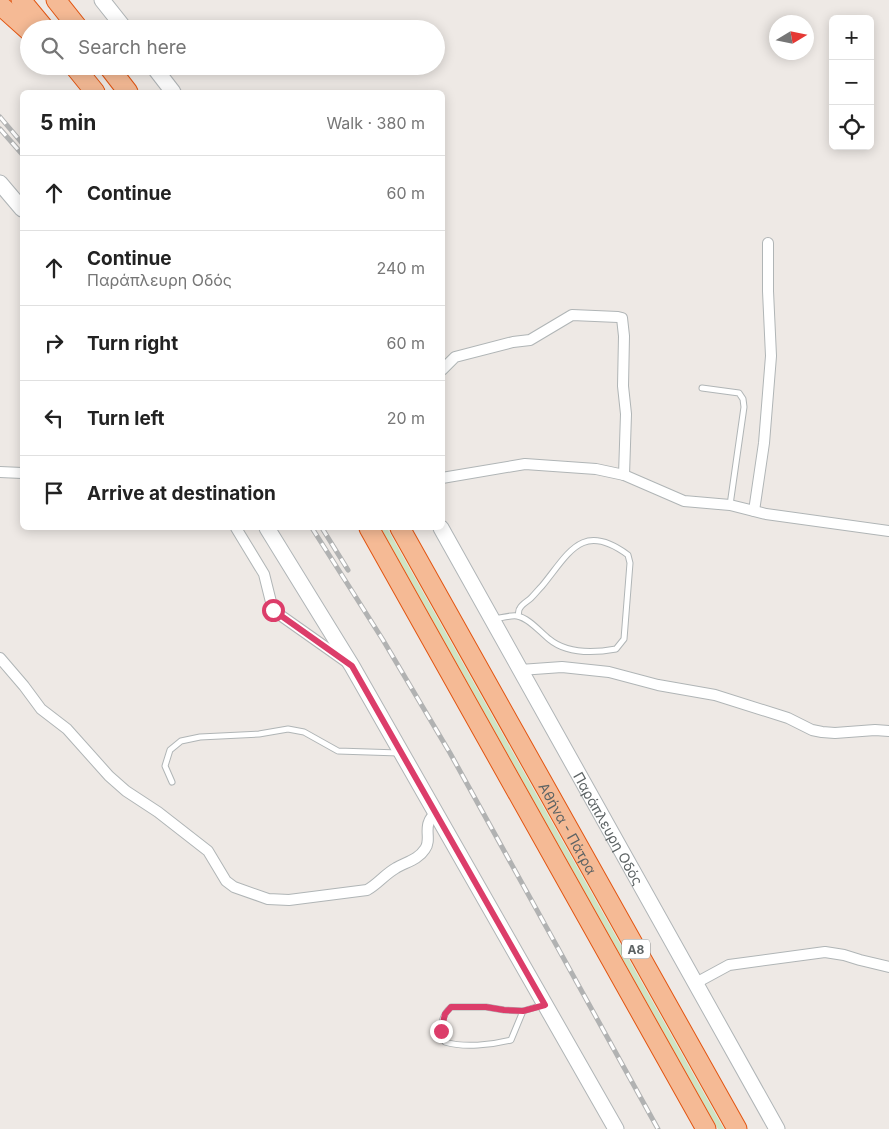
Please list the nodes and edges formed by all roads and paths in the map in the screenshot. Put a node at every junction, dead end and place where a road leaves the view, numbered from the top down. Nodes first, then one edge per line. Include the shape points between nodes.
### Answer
1 (21, 0) edge
2 (56, 0) edge
3 (102, 0) edge
4 (0, 5) edge
5 (38, 20) edge
6 (72, 20) edge
7 (118, 20) edge
8 (20, 23) edge
9 (77, 75) edge
10 (81, 75) edge
11 (115, 75) edge
12 (160, 75) edge
13 (93, 90) edge
14 (126, 90) edge
15 (171, 90) edge
16 (0, 183) edge
17 (20, 207) edge
18 (768, 244) dead end
19 (445, 367) edge
20 (702, 388) dead end
21 (0, 472) edge
22 (20, 472) edge
23 (624, 474) junction
24 (445, 477) edge
25 (730, 505) junction
26 (754, 511) junction
27 (237, 530) edge
28 (268, 530) edge
29 (370, 530) edge
30 (401, 530) edge
31 (442, 530) edge
32 (889, 531) edge
33 (518, 616) junction
34 (491, 619) junction
35 (0, 658) edge
36 (352, 666) junction
37 (520, 670) junction
38 (889, 731) edge
39 (402, 754) junction
40 (172, 782) dead end
41 (436, 812) junction
42 (889, 966) edge
43 (694, 984) junction
44 (545, 1005) junction
45 (523, 1011) junction
46 (616, 1129) edge
47 (706, 1129) edge
48 (737, 1129) edge
49 (776, 1129) edge

1 - 5 highway
2 - 6 highway
3 - 7 street
4 - 8 highway
9 - 13 highway
10 - 13 highway
11 - 14 highway
12 - 15 street
16 - 17 street
18 - 26 street via 771,356 764,443
19 - 23 street via 455,357 530,340 572,315 622,318 626,414
20 - 25 lane via 739,393 743,399
21 - 22 street
23 - 24 street via 525,464
23 - 25 street via 684,501
25 - 26 street
26 - 32 street
27 - 36 street via 264,574 273,610
28 - 36 street
29 - 47 highway, Αθήνα - Πάτρα / Α8
30 - 48 highway, Αθήνα - Πάτρα / Α8
31 - 34 street, Παράπλευρη Οδός
33 - 33 lane via 570,650 601,652 616,649 624,639 628,555 600,541 579,543 520,608
33 - 34 lane
34 - 37 street, Παράπλευρη Οδός
35 - 41 street via 41,709 67,729 109,776 208,852 226,881 248,893 268,899 289,900 368,890 427,847 427,828
36 - 39 street
37 - 38 street via 562,667 609,672 715,695 788,718 812,730 835,733
37 - 43 street, Παράπλευρη Οδός
39 - 40 lane via 338,751 304,732 288,729 200,737 181,741 170,750 165,766
39 - 41 street
41 - 44 street
42 - 43 street via 825,952 729,966
43 - 49 street, Παράπλευρη Οδός
44 - 45 lane
44 - 46 street
45 - 45 lane via 451,1007 445,1014 441,1031 445,1042 452,1044 497,1044 511,1040

